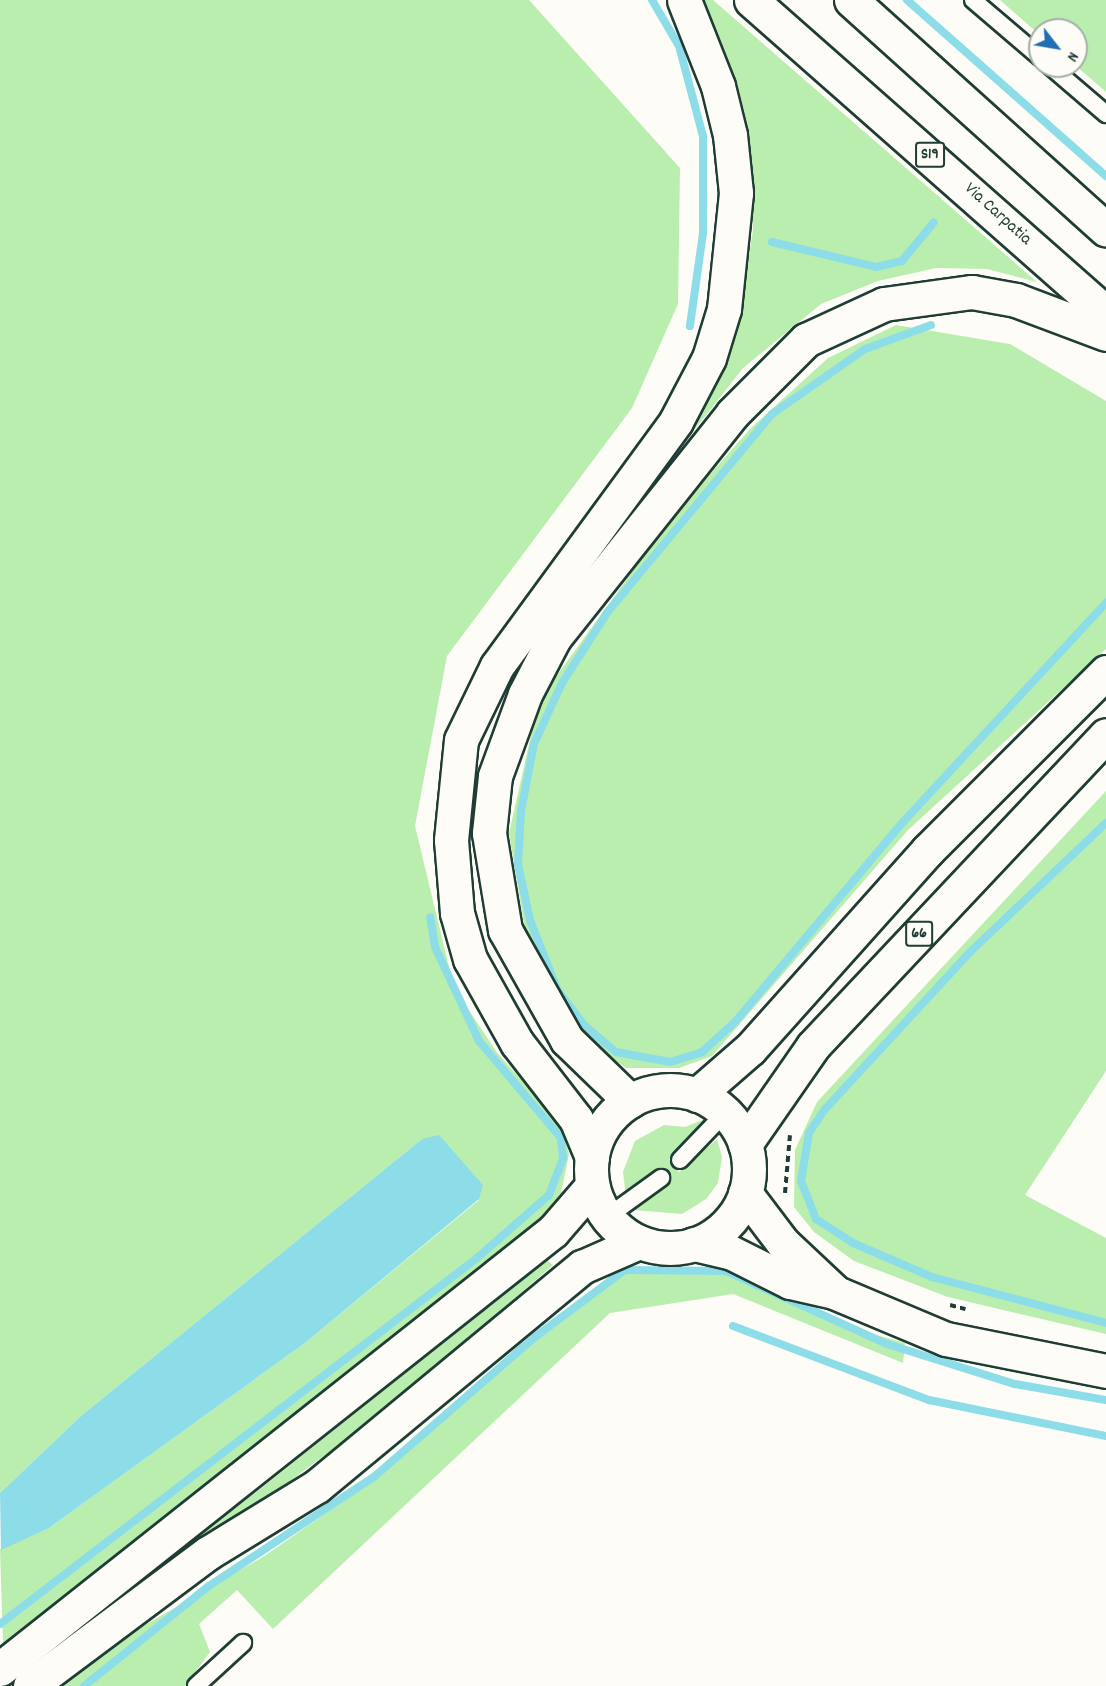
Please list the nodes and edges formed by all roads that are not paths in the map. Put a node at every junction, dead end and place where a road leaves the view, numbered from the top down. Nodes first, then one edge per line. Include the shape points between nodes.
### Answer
1 (684, 0) edge
2 (751, 0) edge
3 (851, 0) edge
4 (973, 0) edge
5 (1028, 47) edge
6 (1064, 78) edge
7 (1106, 114) edge
8 (1106, 230) edge
9 (1106, 313) edge
10 (1106, 334) edge
11 (1106, 672) edge
12 (1106, 735) edge
13 (697, 1095) junction
14 (630, 1101) junction
15 (725, 1113) junction
16 (745, 1144) junction
17 (680, 1160) dead end
18 (592, 1172) junction
19 (661, 1178) dead end
20 (745, 1193) junction
21 (607, 1217) junction
22 (639, 1242) junction
23 (694, 1244) junction
24 (834, 1292) junction
25 (1106, 1371) edge
26 (243, 1643) dead end
27 (0, 1669) edge
28 (30, 1686) edge
29 (196, 1686) edge

1 - 18 main road via 718,86 730,135 736,193 724,309 709,358 676,421 497,666 461,740 451,840 457,913 470,959 517,1043 576,1119
2 - 9 main road, Via Carpatia / S19
3 - 8 main road
4 - 5 lane
6 - 7 lane
10 - 14 main road via 1016,300 972,292 884,304 806,340 732,414 554,638 525,694 495,776 489,833 503,919 545,1008 567,1040
11 - 13 main road via 927,851 750,1049
12 - 16 main road, 66 via 813,1046
13 - 14 main road via 663,1090
13 - 15 main road
14 - 18 main road via 599,1135
15 - 16 main road
15 - 17 lane
16 - 20 main road
18 - 21 main road
18 - 27 main road via 553,1231
19 - 21 lane
20 - 23 main road via 728,1221
20 - 24 main road via 783,1243
21 - 22 main road
22 - 23 main road via 657,1247
22 - 28 main road via 582,1267 317,1486 208,1553
23 - 24 main road via 730,1252 790,1282
24 - 25 main road via 946,1339
26 - 29 lane

